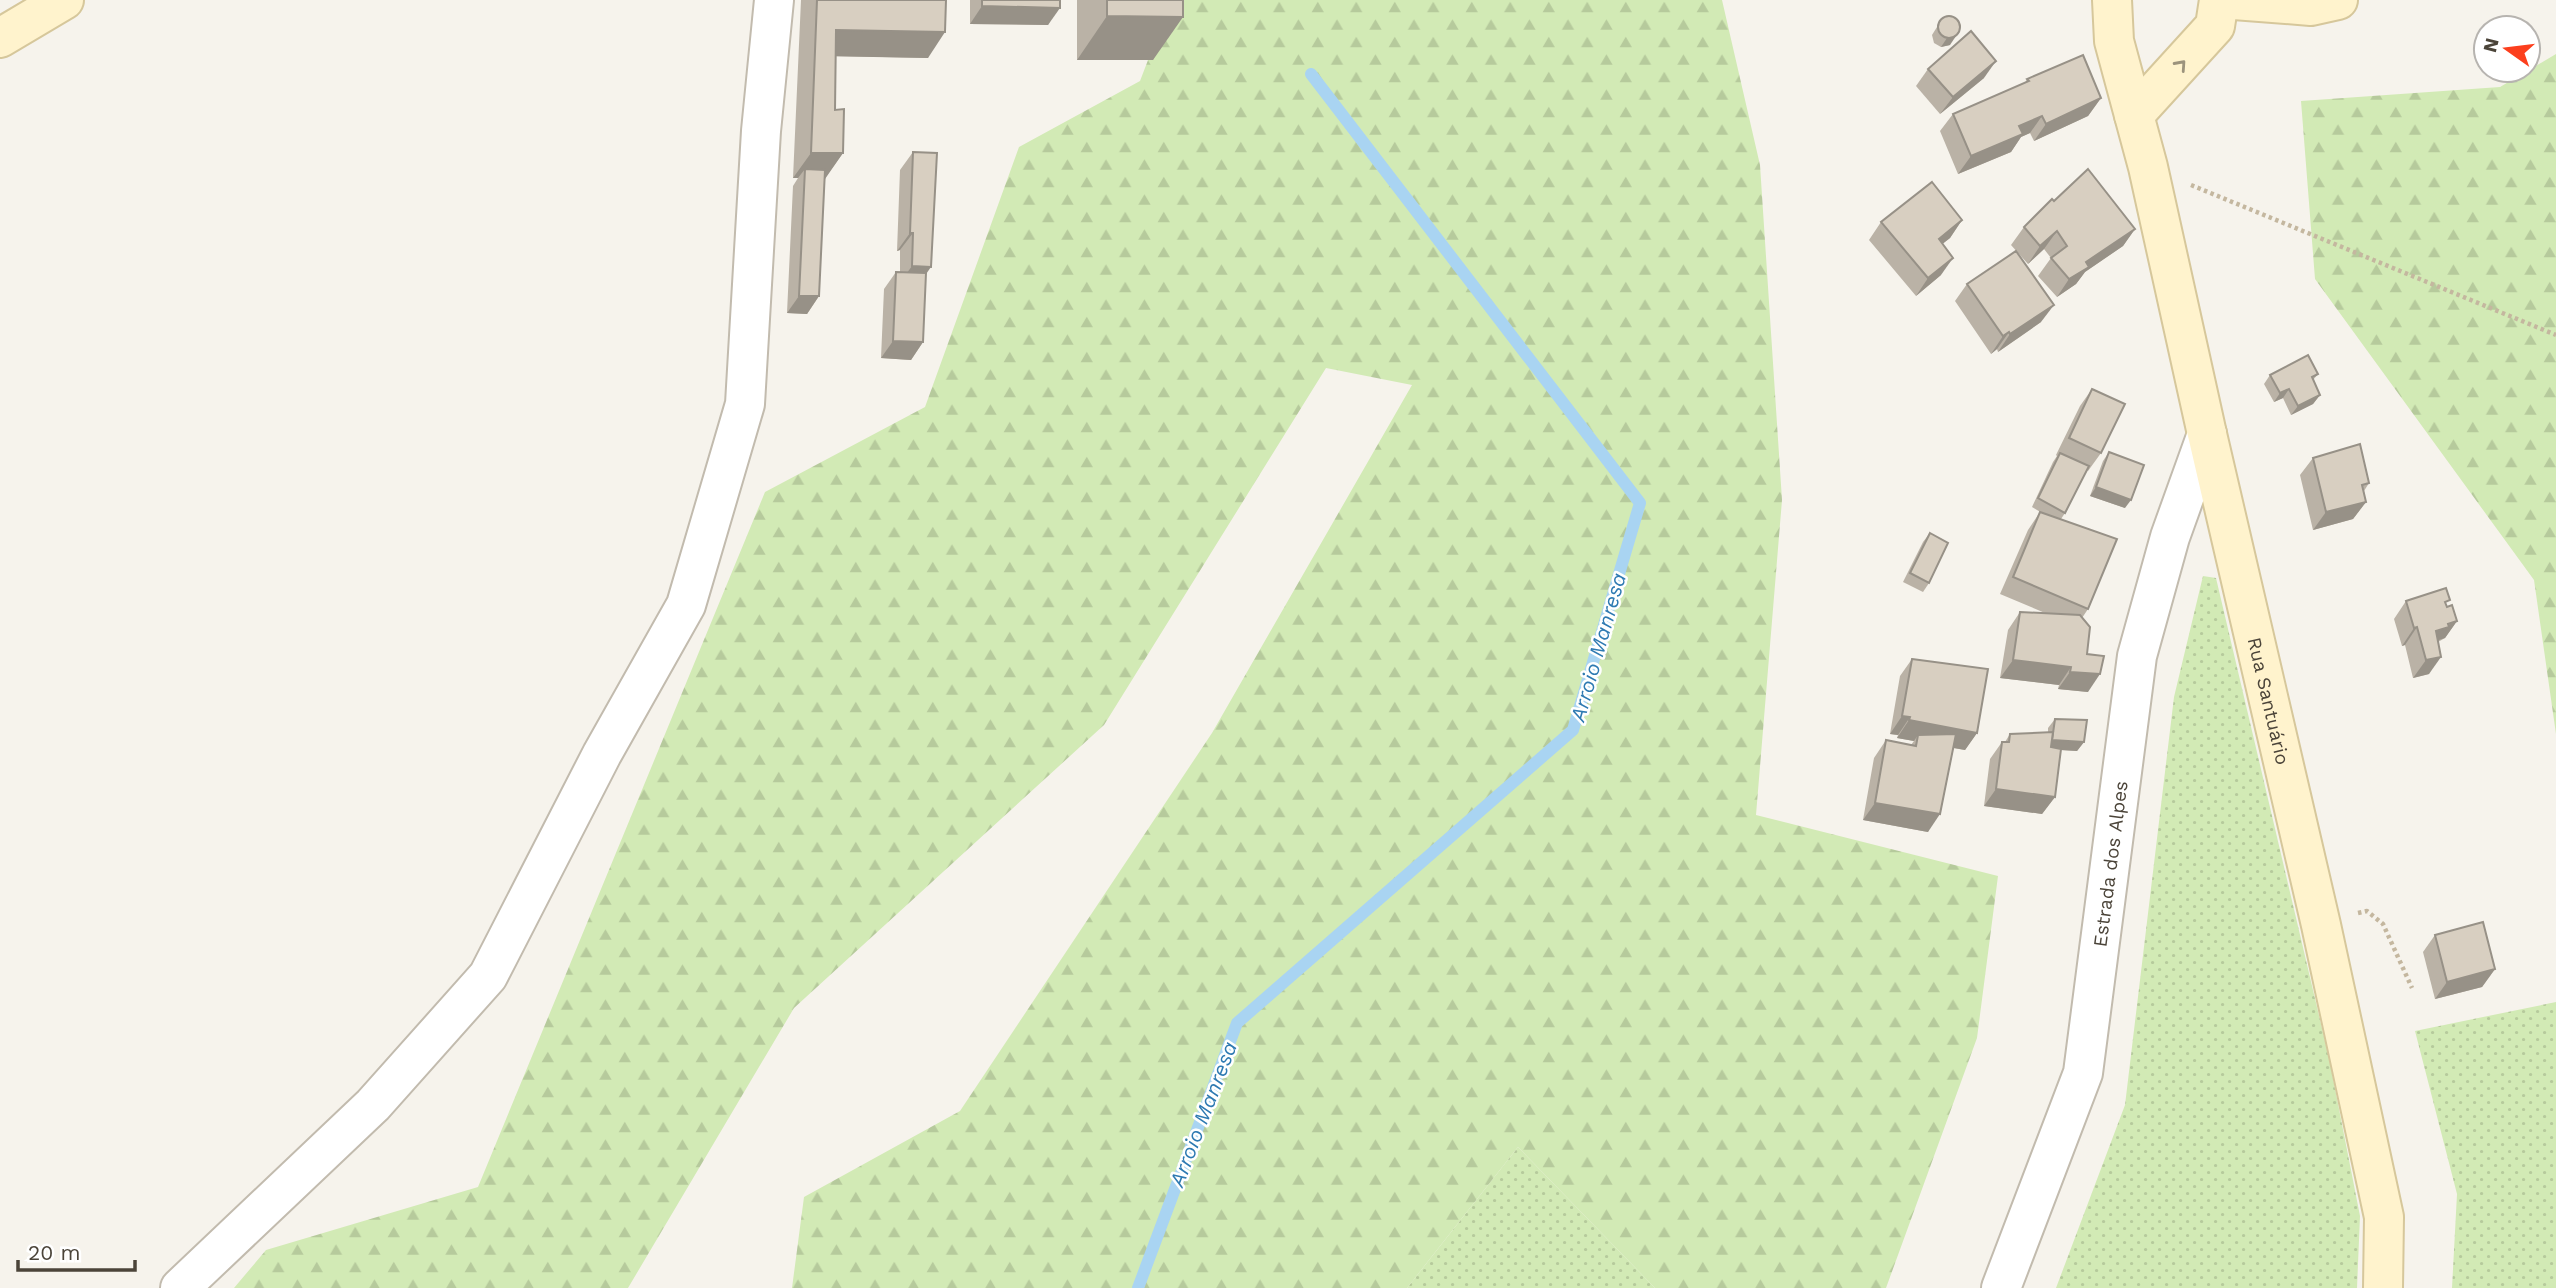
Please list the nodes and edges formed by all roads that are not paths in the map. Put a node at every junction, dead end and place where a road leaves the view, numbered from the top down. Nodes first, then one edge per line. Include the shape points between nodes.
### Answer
1 (64, 0) edge
2 (774, 0) edge
3 (2112, 0) edge
4 (2219, 0) edge
5 (2234, 0) edge
6 (2338, 0) edge
7 (0, 38) edge
8 (2134, 115) junction
9 (2207, 434) junction
10 (180, 1288) edge
11 (2001, 1288) edge
12 (2383, 1288) edge

1 - 7 street
2 - 10 street via 761,131 745,404 686,605 602,754 488,976 373,1105
3 - 8 street, Rua Santuário via 2114,41
8 -> 4 street via 2215,26
5 - 6 street via 2311,6
8 - 9 street, Rua Santuário
9 - 11 street, Estrada dos Alpes via 2170,537 2137,656 2083,1073
9 - 12 street, Rua Santuário via 2384,1217

